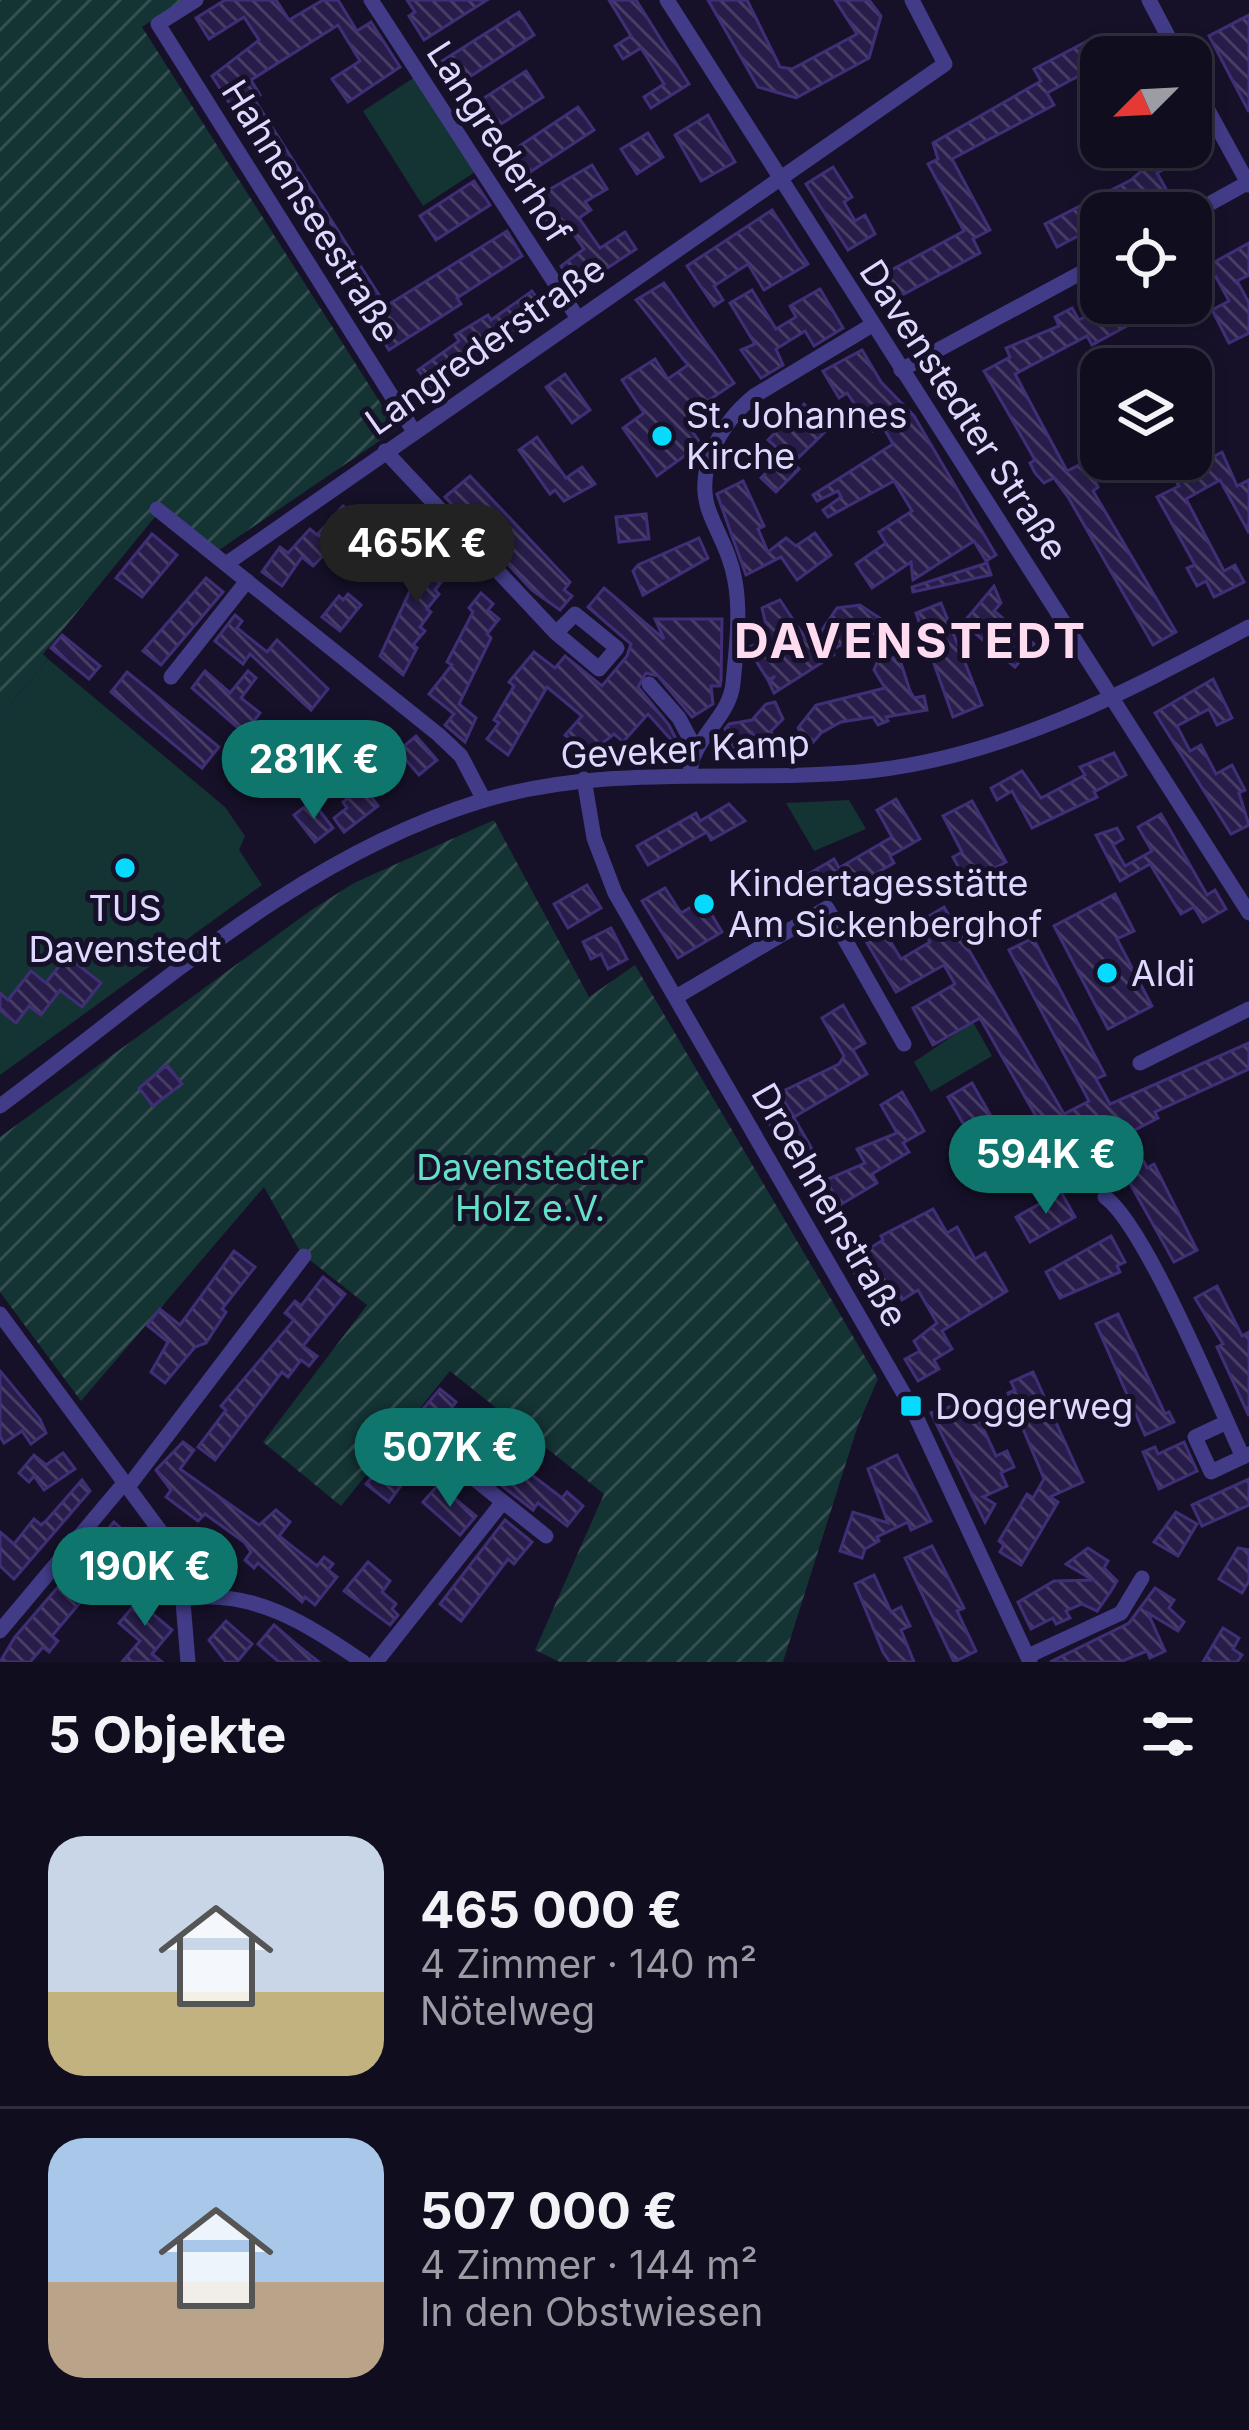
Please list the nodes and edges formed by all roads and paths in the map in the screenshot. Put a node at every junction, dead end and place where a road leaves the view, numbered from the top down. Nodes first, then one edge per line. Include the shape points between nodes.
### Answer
1 (196, 0) edge
2 (371, 0) edge
3 (667, 0) edge
4 (912, 0) edge
5 (1148, 0) edge
6 (1168, 36) edge
7 (1212, 118) edge
8 (780, 176) junction
9 (1248, 184) edge
10 (1212, 203) edge
11 (1080, 273) edge
12 (577, 316) junction
13 (872, 325) junction
14 (901, 370) junction
15 (413, 430) junction
16 (385, 451) junction
17 (157, 509) dead end
18 (226, 564) junction
19 (247, 581) junction
20 (1249, 627) edge
21 (556, 633) dead end
22 (170, 677) dead end
23 (649, 684) dead end
24 (1103, 701) junction
25 (696, 750) junction
26 (690, 774) junction
27 (584, 779) junction
28 (484, 800) junction
29 (1249, 913) edge
30 (676, 997) junction
31 (1249, 1009) edge
32 (904, 1044) dead end
33 (1140, 1063) dead end
34 (0, 1106) edge
35 (1105, 1198) dead end
36 (304, 1256) dead end
37 (0, 1314) edge
38 (1227, 1422) junction
39 (413, 1430) dead end
40 (1246, 1455) edge
41 (126, 1485) junction
42 (502, 1503) junction
43 (546, 1536) dead end
44 (1142, 1578) dead end
45 (183, 1599) junction
46 (0, 1631) edge
47 (1029, 1659) edge
48 (188, 1662) edge
49 (364, 1662) edge
50 (376, 1662) edge

1 - 15 street, Hahnenseestraße via 158,24
2 - 12 street, Langrederhof
3 - 8 street, Davenstedter Straße
4 - 8 street, Langrederstraße via 945,64
5 - 6 street
7 - 9 street
8 - 12 street, Langrederstraße
8 - 13 street, Davenstedter Straße
9 - 10 street
11 - 14 street
12 - 15 street, Langrederstraße
13 - 14 street, Davenstedter Straße
13 - 25 street via 739,408 711,454 707,506 737,595 733,682 731,699
14 - 24 street, Davenstedter Straße
15 - 16 street, Langrederstraße
16 - 18 street, Langrederstraße
16 - 21 street
17 - 18 street
18 - 19 street
19 - 22 street
19 - 28 street via 440,735
20 - 24 street, Geveker Kamp
23 - 25 street
24 - 26 street, Geveker Kamp via 996,746 906,765
24 - 29 street, Davenstedter Straße
25 - 26 street
26 - 27 street, Geveker Kamp
27 - 28 street, Geveker Kamp
27 - 30 street, Droehnenstraße via 602,864
28 - 34 street, Geveker Kamp via 317,873
30 - 32 street via 827,908
30 - 47 street, Droehnenstraße via 912,1408
31 - 33 street
35 - 38 street via 1119,1207
36 - 41 street
37 - 41 street
38 - 40 street
38 - 40 street via 1195,1437 1211,1472
39 - 42 street
41 - 45 street via 172,1547
41 - 46 street
42 - 43 street
42 - 50 street
44 - 47 street via 1121,1613
45 - 48 street
45 - 49 street via 261,1603

